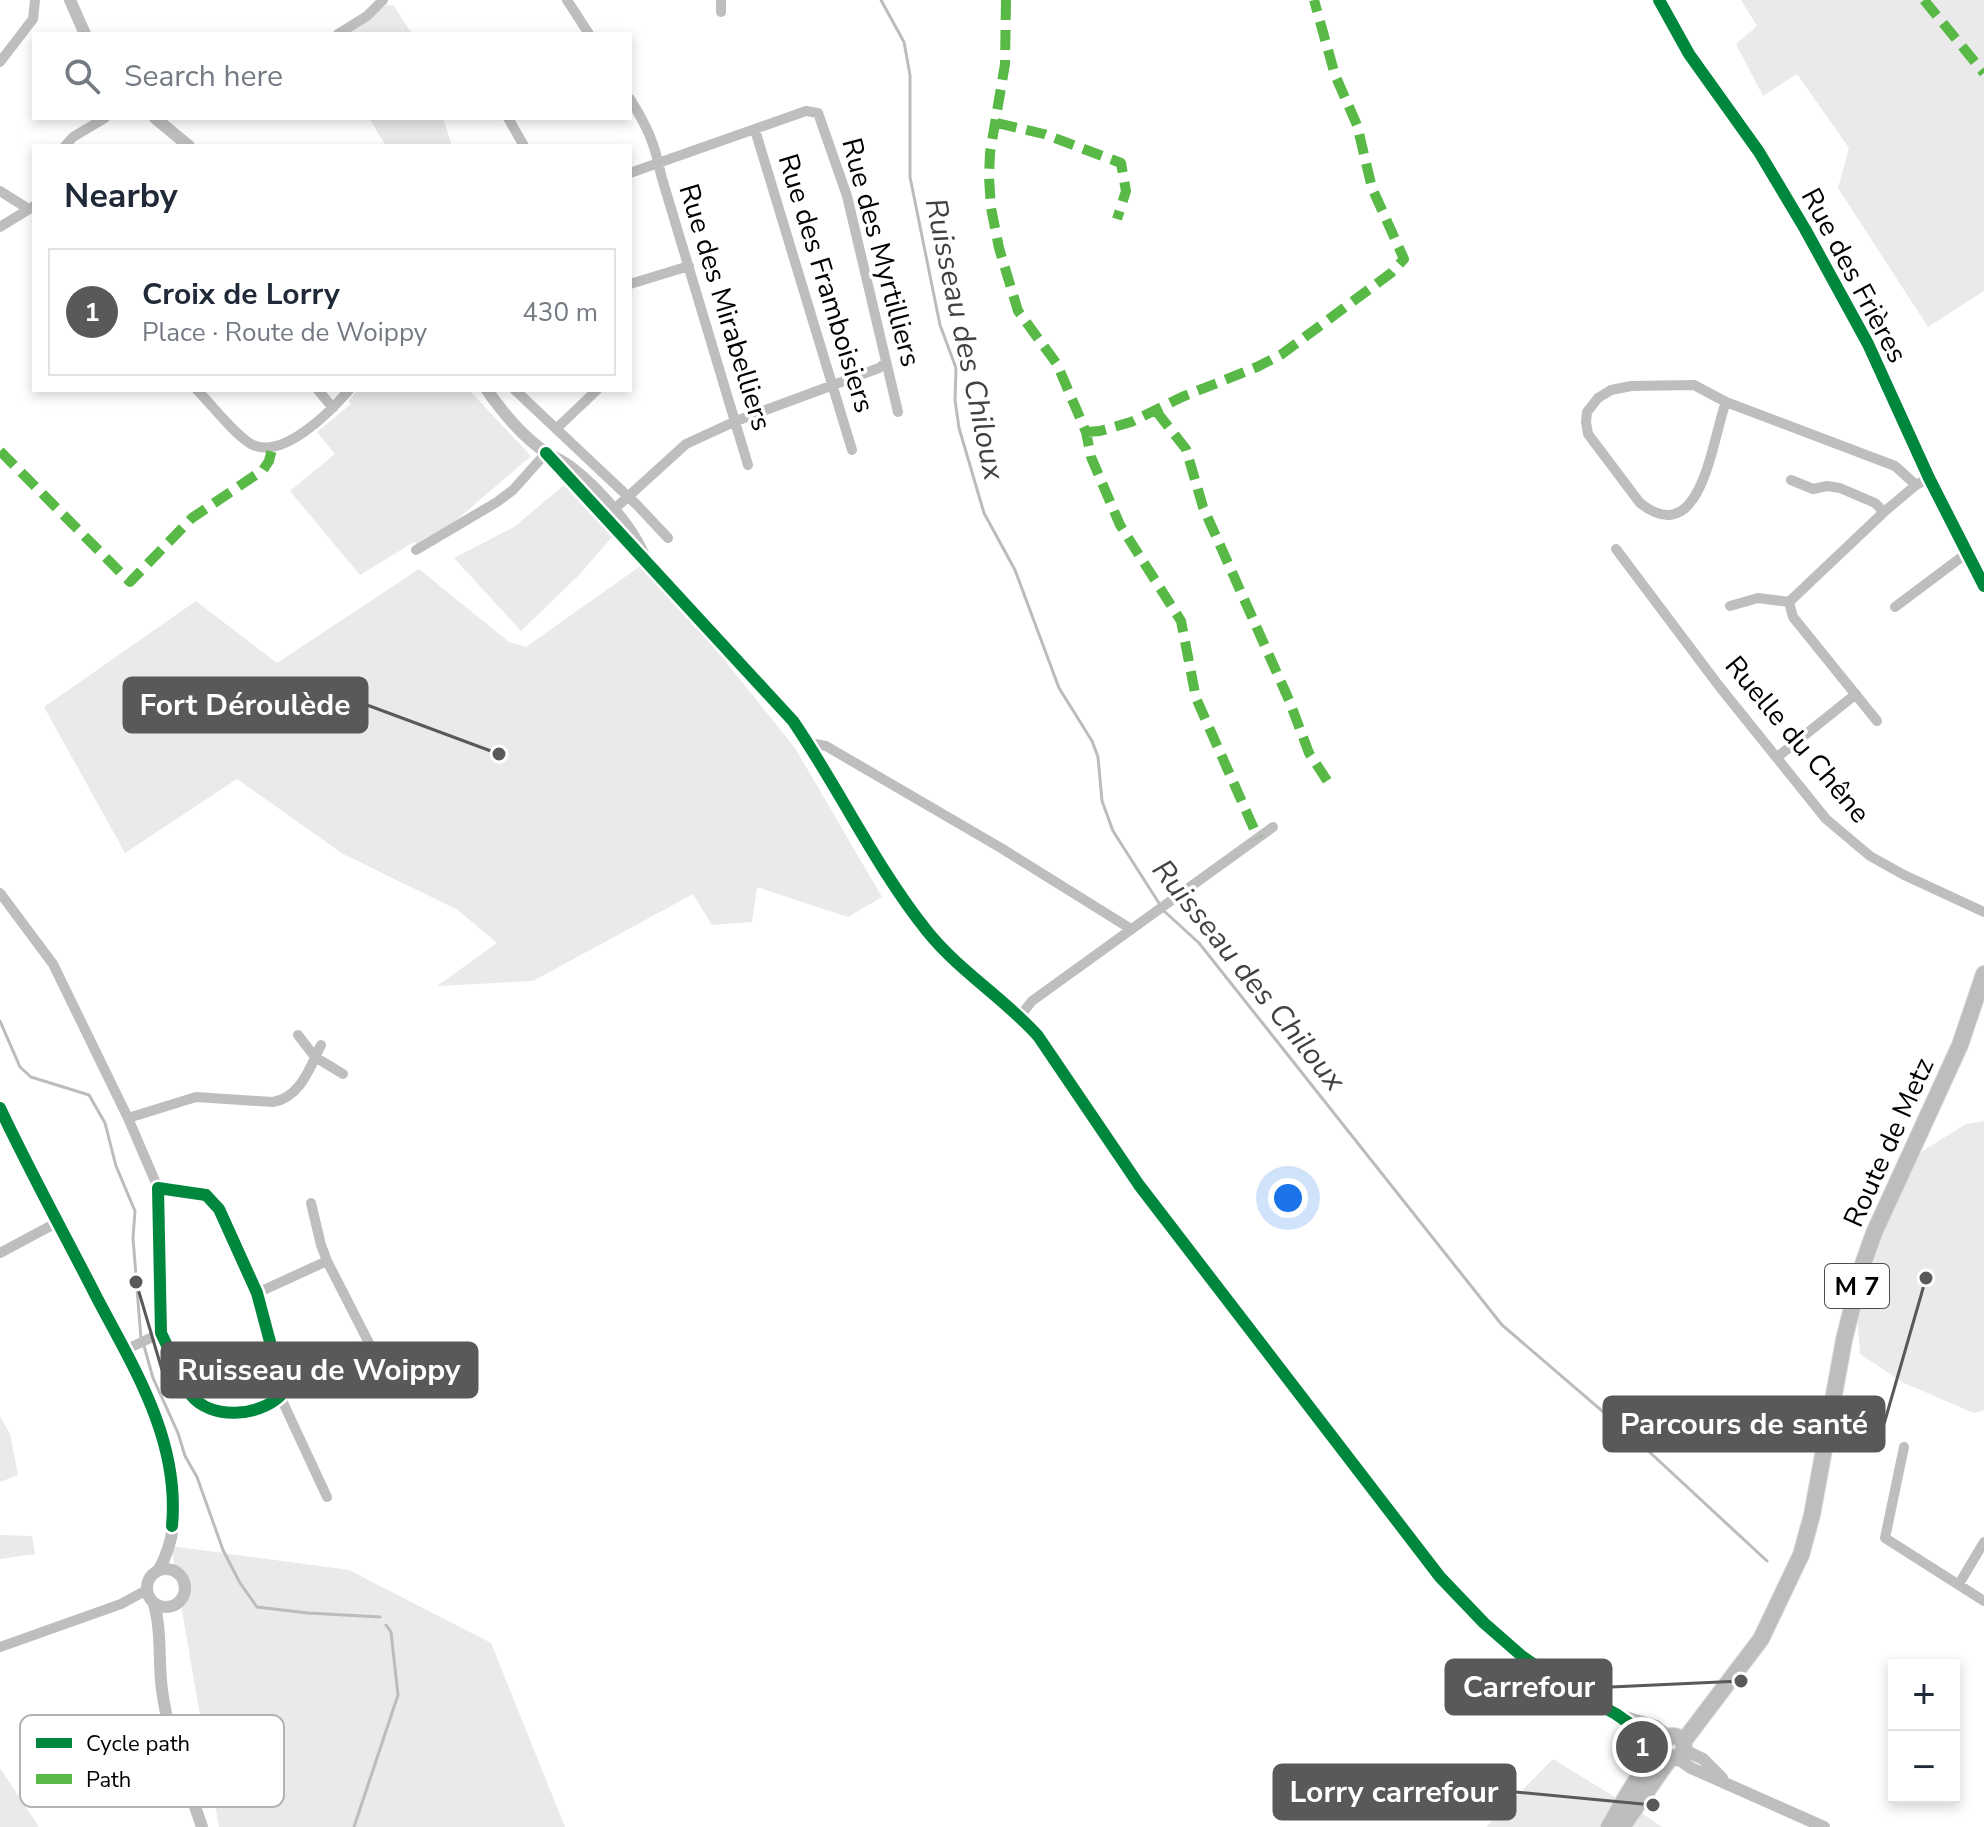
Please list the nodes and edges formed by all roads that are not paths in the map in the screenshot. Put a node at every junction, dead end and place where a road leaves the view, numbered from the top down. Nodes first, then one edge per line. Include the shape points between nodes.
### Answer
1 (35, 0) edge
2 (70, 0) edge
3 (383, 0) edge
4 (567, 0) edge
5 (721, 0) edge
6 (1659, 0) edge
7 (721, 12) dead end
8 (84, 32) edge
9 (341, 32) edge
10 (588, 32) edge
11 (0, 62) edge
12 (632, 103) edge
13 (102, 120) edge
14 (157, 120) edge
15 (509, 120) edge
16 (755, 130) junction
17 (67, 144) edge
18 (187, 144) edge
19 (523, 144) edge
20 (658, 164) junction
21 (632, 172) edge
22 (0, 191) edge
23 (31, 207) edge
24 (0, 227) edge
25 (689, 266) junction
26 (632, 283) edge
27 (885, 363) junction
28 (832, 385) junction
29 (199, 392) edge
30 (320, 392) edge
31 (347, 392) edge
32 (487, 392) edge
33 (517, 392) edge
34 (595, 392) edge
35 (1726, 402) junction
36 (333, 408) junction
37 (898, 412) dead end
38 (736, 421) junction
39 (556, 429) junction
40 (852, 450) dead end
41 (546, 453) junction
42 (748, 465) dead end
43 (1929, 478) junction
44 (1791, 480) dead end
45 (1916, 485) junction
46 (629, 498) junction
47 (1884, 512) junction
48 (609, 514) junction
49 (668, 538) dead end
50 (1616, 549) dead end
51 (416, 550) dead end
52 (1967, 553) junction
53 (1984, 586) edge
54 (1789, 602) junction
55 (1730, 606) dead end
56 (1895, 607) dead end
57 (1856, 694) junction
58 (1877, 721) dead end
59 (810, 746) junction
60 (1781, 754) dead end
61 (1273, 827) dead end
62 (0, 893) edge
63 (1984, 912) edge
64 (1131, 929) junction
65 (1984, 974) edge
66 (1020, 1016) junction
67 (298, 1035) dead end
68 (321, 1045) dead end
69 (315, 1057) junction
70 (343, 1074) dead end
71 (0, 1108) edge
72 (128, 1118) junction
73 (158, 1188) junction
74 (311, 1203) dead end
75 (58, 1222) junction
76 (0, 1253) edge
77 (327, 1261) junction
78 (257, 1293) junction
79 (156, 1335) junction
80 (129, 1348) junction
81 (382, 1358) dead end
82 (280, 1396) junction
83 (1904, 1447) dead end
84 (327, 1497) dead end
85 (171, 1536) junction
86 (1984, 1542) edge
87 (158, 1571) junction
88 (181, 1576) junction
89 (1959, 1584) junction
90 (147, 1590) junction
91 (1984, 1601) edge
92 (154, 1604) junction
93 (173, 1606) junction
94 (160, 1632) junction
95 (0, 1647) edge
96 (166, 1715) edge
97 (1673, 1748) junction
98 (1727, 1783) junction
99 (195, 1807) edge
100 (202, 1827) edge
101 (1609, 1827) edge
102 (1622, 1827) edge
103 (1824, 1827) edge

1 - 11 street via 33,19
2 - 8 street
3 - 9 street
4 - 10 street
5 - 7 street
6 - 43 street, Rue des Frières via 1805,229 1868,344
12 - 20 street, Rue des Mirabelliers via 657,151
13 - 17 street
14 - 18 street
15 - 19 street
16 - 20 street
16 - 27 street, Rue des Myrtilliers via 811,110 820,116 847,196
16 - 28 street, Rue des Framboisiers
20 - 21 street
20 - 25 street, Rue des Mirabelliers
22 - 23 street
23 - 24 street
25 - 26 street
25 - 38 street, Rue des Mirabelliers
27 - 28 street
27 - 37 street, Rue des Myrtilliers
28 - 38 street
28 - 40 street, Rue des Framboisiers
29 - 36 street via 248,442 261,448 289,442
30 - 36 street
31 - 36 street
32 - 41 street
33 - 39 street
34 - 39 street
35 - 35 street via 1694,385 1611,390 1587,412 1588,434 1640,503 1670,515 1686,507 1701,489
35 - 45 street via 1895,466
38 - 42 street, Rue des Mirabelliers
38 - 46 street via 686,444
39 - 46 street
41 - 48 street
41 - 51 street via 497,502
43 - 45 street
43 - 52 street, Rue des Frières
44 - 47 street via 1813,489 1840,488
45 - 47 street
46 - 48 street
46 - 49 street
47 - 54 street
48 - 59 street via 620,536 793,721
50 - 63 street, Ruelle du Chêne via 1826,819 1870,856
52 - 53 street, Rue des Frières
52 - 56 street
54 - 55 street via 1758,598
54 - 57 street via 1793,617
57 - 58 street
57 - 60 street
59 - 64 street via 826,746
59 - 66 street via 861,835 930,934
61 - 64 street
62 - 72 street via 53,964
64 - 66 street via 1032,1001
65 - 97 main road, Route de Metz / M 7 via 1960,1045 1862,1267 1801,1555 1774,1611
66 - 97 street via 1139,1185 1415,1547 1484,1623 1523,1657 1616,1714 1656,1726
67 - 69 street
68 - 69 street
69 - 70 street
69 - 72 street via 300,1086 282,1101 196,1097
71 - 75 street
72 - 73 street
73 - 78 street via 200,1193 215,1202
73 - 79 street
74 - 77 street
75 - 76 street
75 - 80 street
77 - 78 street
77 - 81 street via 370,1345
78 - 82 street
79 - 80 street
79 - 82 street via 191,1395 205,1407 250,1411 271,1405
80 - 85 street via 164,1438 173,1488
82 - 84 street
83 - 89 street via 1885,1538
85 - 87 street
85 - 88 street
86 - 89 street
87 - 88 street via 170,1569
87 - 90 street
88 - 93 street via 185,1593
89 - 91 street
90 - 92 street
90 - 95 street
92 - 93 street
92 - 94 street
93 - 94 street
94 - 96 street
97 - 98 street via 1703,1759
97 - 98 street via 1691,1768
97 - 101 main road, Route de Metz / M 7 via 1655,1758
97 - 102 main road, Route de Metz / M 7
98 - 103 street
99 - 100 street

